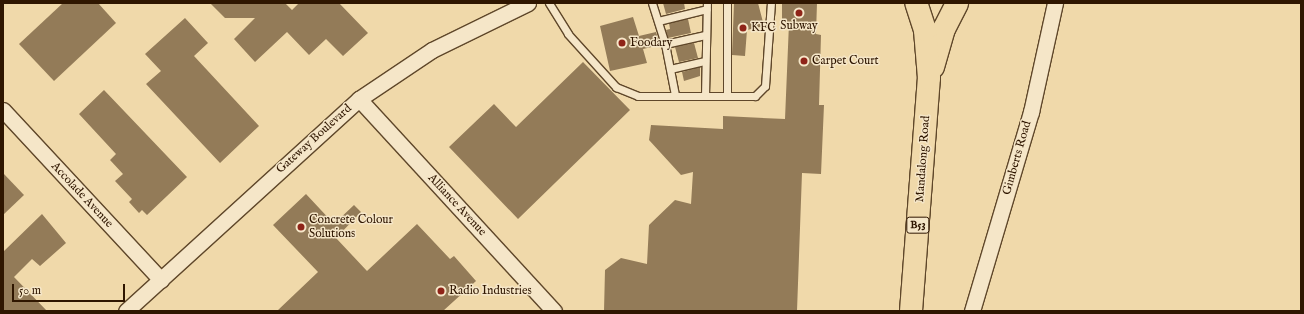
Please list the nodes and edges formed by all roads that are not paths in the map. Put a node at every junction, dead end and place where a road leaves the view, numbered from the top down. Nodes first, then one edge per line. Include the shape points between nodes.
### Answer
1 (550, 3) edge
2 (652, 3) edge
3 (727, 3) edge
4 (772, 3) edge
5 (916, 3) edge
6 (957, 3) edge
7 (1055, 3) edge
8 (519, 4) edge
9 (707, 6) edge
10 (658, 21) junction
11 (705, 35) junction
12 (665, 44) junction
13 (705, 61) junction
14 (670, 69) junction
15 (929, 78) junction
16 (675, 95) junction
17 (705, 96) junction
18 (727, 96) junction
19 (359, 99) junction
20 (3, 110) edge
21 (161, 280) junction
22 (126, 311) edge
23 (554, 311) edge
24 (911, 311) edge
25 (972, 311) edge

1 - 16 lane via 568,34 616,87 638,96
2 - 10 lane
3 - 18 lane
4 - 18 lane via 766,86 755,96
5 - 15 main road, Mandalong Road / B53 via 925,30
6 - 15 main road, Mandalong Road / B53 via 944,29
7 - 25 street, Gimberts Road via 1031,112
8 - 19 street, Gateway Boulevard via 432,50
9 - 10 lane
9 - 11 lane
10 - 12 lane
11 - 12 lane
11 - 13 lane
12 - 14 lane
13 - 14 lane
13 - 17 lane
14 - 16 lane
15 - 24 main road, Mandalong Road / B53
16 - 17 lane
17 - 18 lane
19 - 21 street, Gateway Boulevard
19 - 23 street, Alliance Avenue
20 - 21 street, Accolade Avenue
21 - 22 street, Gateway Boulevard

